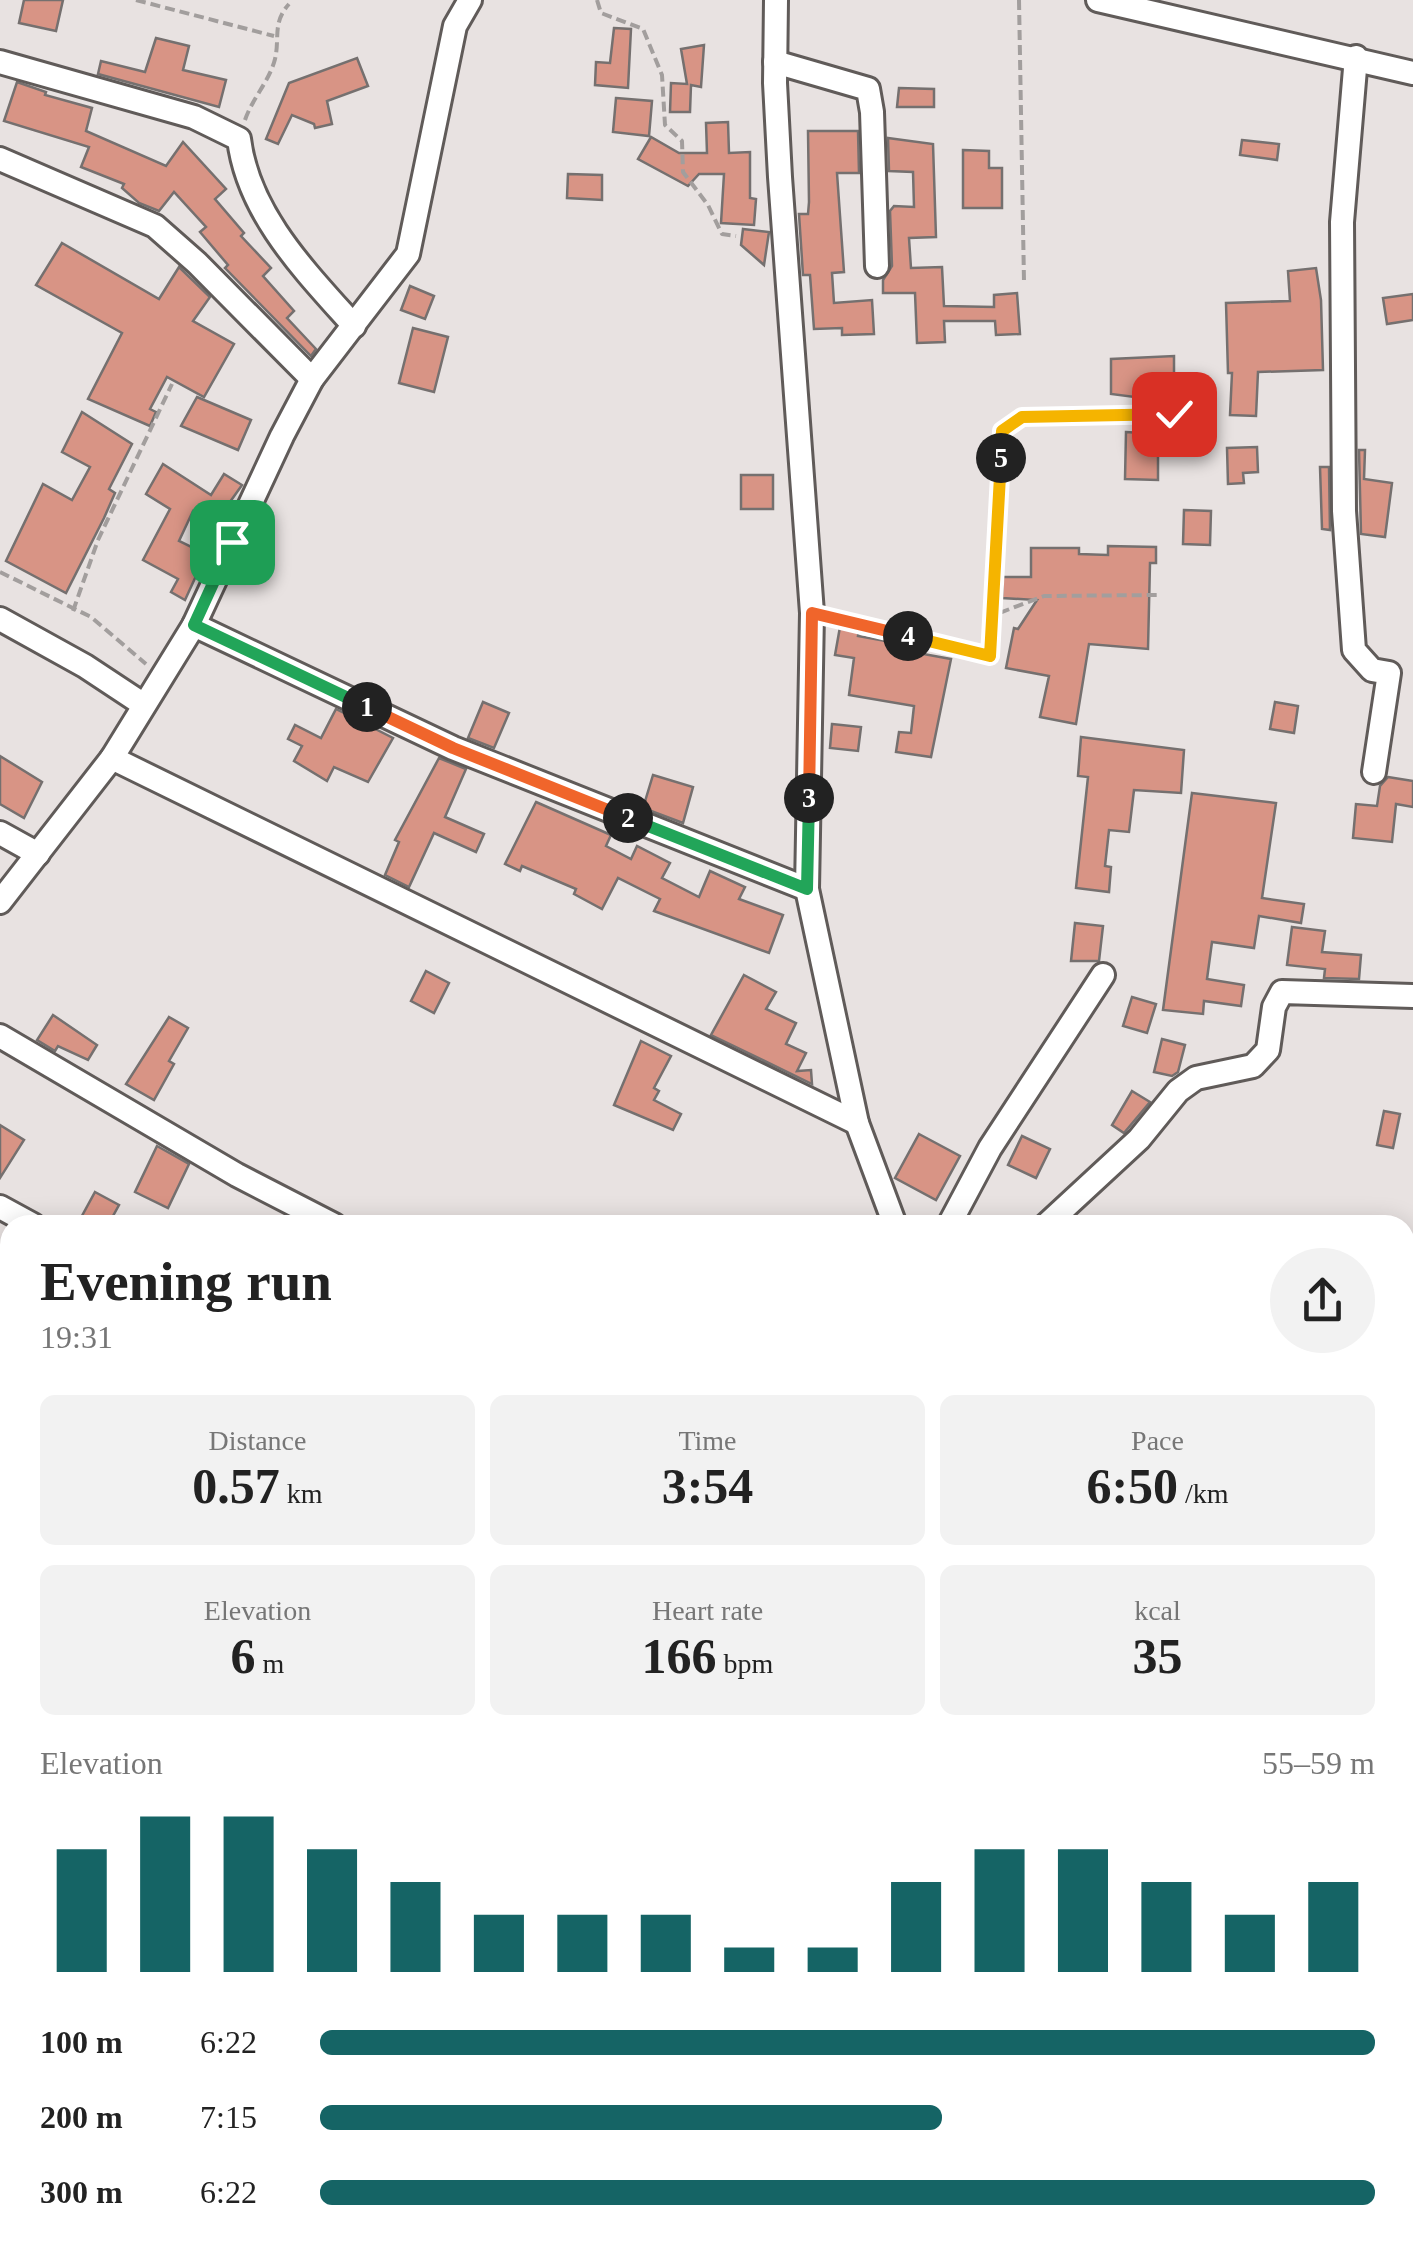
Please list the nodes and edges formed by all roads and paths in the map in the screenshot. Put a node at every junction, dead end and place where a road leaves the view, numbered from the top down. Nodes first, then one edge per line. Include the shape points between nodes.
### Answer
1 (136, 0) edge
2 (470, 0) edge
3 (596, 0) edge
4 (776, 0) edge
5 (1019, 0) edge
6 (1098, 0) edge
7 (288, 4) dead end
8 (274, 36) junction
9 (1356, 57) junction
10 (0, 62) edge
11 (775, 62) junction
12 (1413, 73) edge
13 (239, 139) junction
14 (0, 158) edge
15 (736, 236) dead end
16 (877, 266) dead end
17 (1024, 282) dead end
18 (354, 326) junction
19 (312, 380) junction
20 (172, 384) dead end
21 (1174, 414) dead end
22 (0, 572) edge
23 (1157, 595) dead end
24 (73, 611) junction
25 (812, 613) junction
26 (994, 614) junction
27 (2, 624) edge
28 (194, 625) junction
29 (161, 676) junction
30 (1388, 678) junction
31 (1413, 682) edge
32 (144, 704) junction
33 (112, 758) junction
34 (1374, 772) dead end
35 (0, 833) edge
36 (38, 854) junction
37 (807, 889) junction
38 (0, 902) edge
39 (1103, 974) dead end
40 (1413, 996) edge
41 (0, 1036) edge
42 (857, 1124) junction
43 (315, 1215) edge
44 (891, 1215) edge
45 (953, 1215) edge
46 (1057, 1215) edge

1 - 8 path
2 - 18 street via 455,26 408,254
3 - 15 path via 602,14 643,29 662,74 665,125 682,141 683,172 722,234
4 - 11 street
5 - 17 path
6 - 9 street
7 - 8 path
8 - 13 path via 275,60
9 - 12 street
9 - 30 street via 1342,222 1344,511 1354,650
10 - 13 street via 194,117
11 - 16 street via 868,89
11 - 25 street
13 - 18 street via 260,205 287,248
14 - 19 street via 156,226
18 - 19 street
19 - 28 street
20 - 24 path via 98,540
21 - 26 path via 1022,417 1002,431
22 - 24 path
23 - 26 path via 1044,596
24 - 29 path via 91,617
25 - 26 path via 990,656
25 - 37 street
27 - 32 street
28 - 29 street
28 - 37 street via 453,748
29 - 32 street
30 - 31 street
30 - 34 street
32 - 33 street
33 - 36 street
33 - 42 street
35 - 36 street
36 - 38 street
37 - 42 street
39 - 45 street
40 - 46 street via 1282,992 1268,1050 1253,1066 1196,1078 1178,1091
41 - 43 street
42 - 44 street

